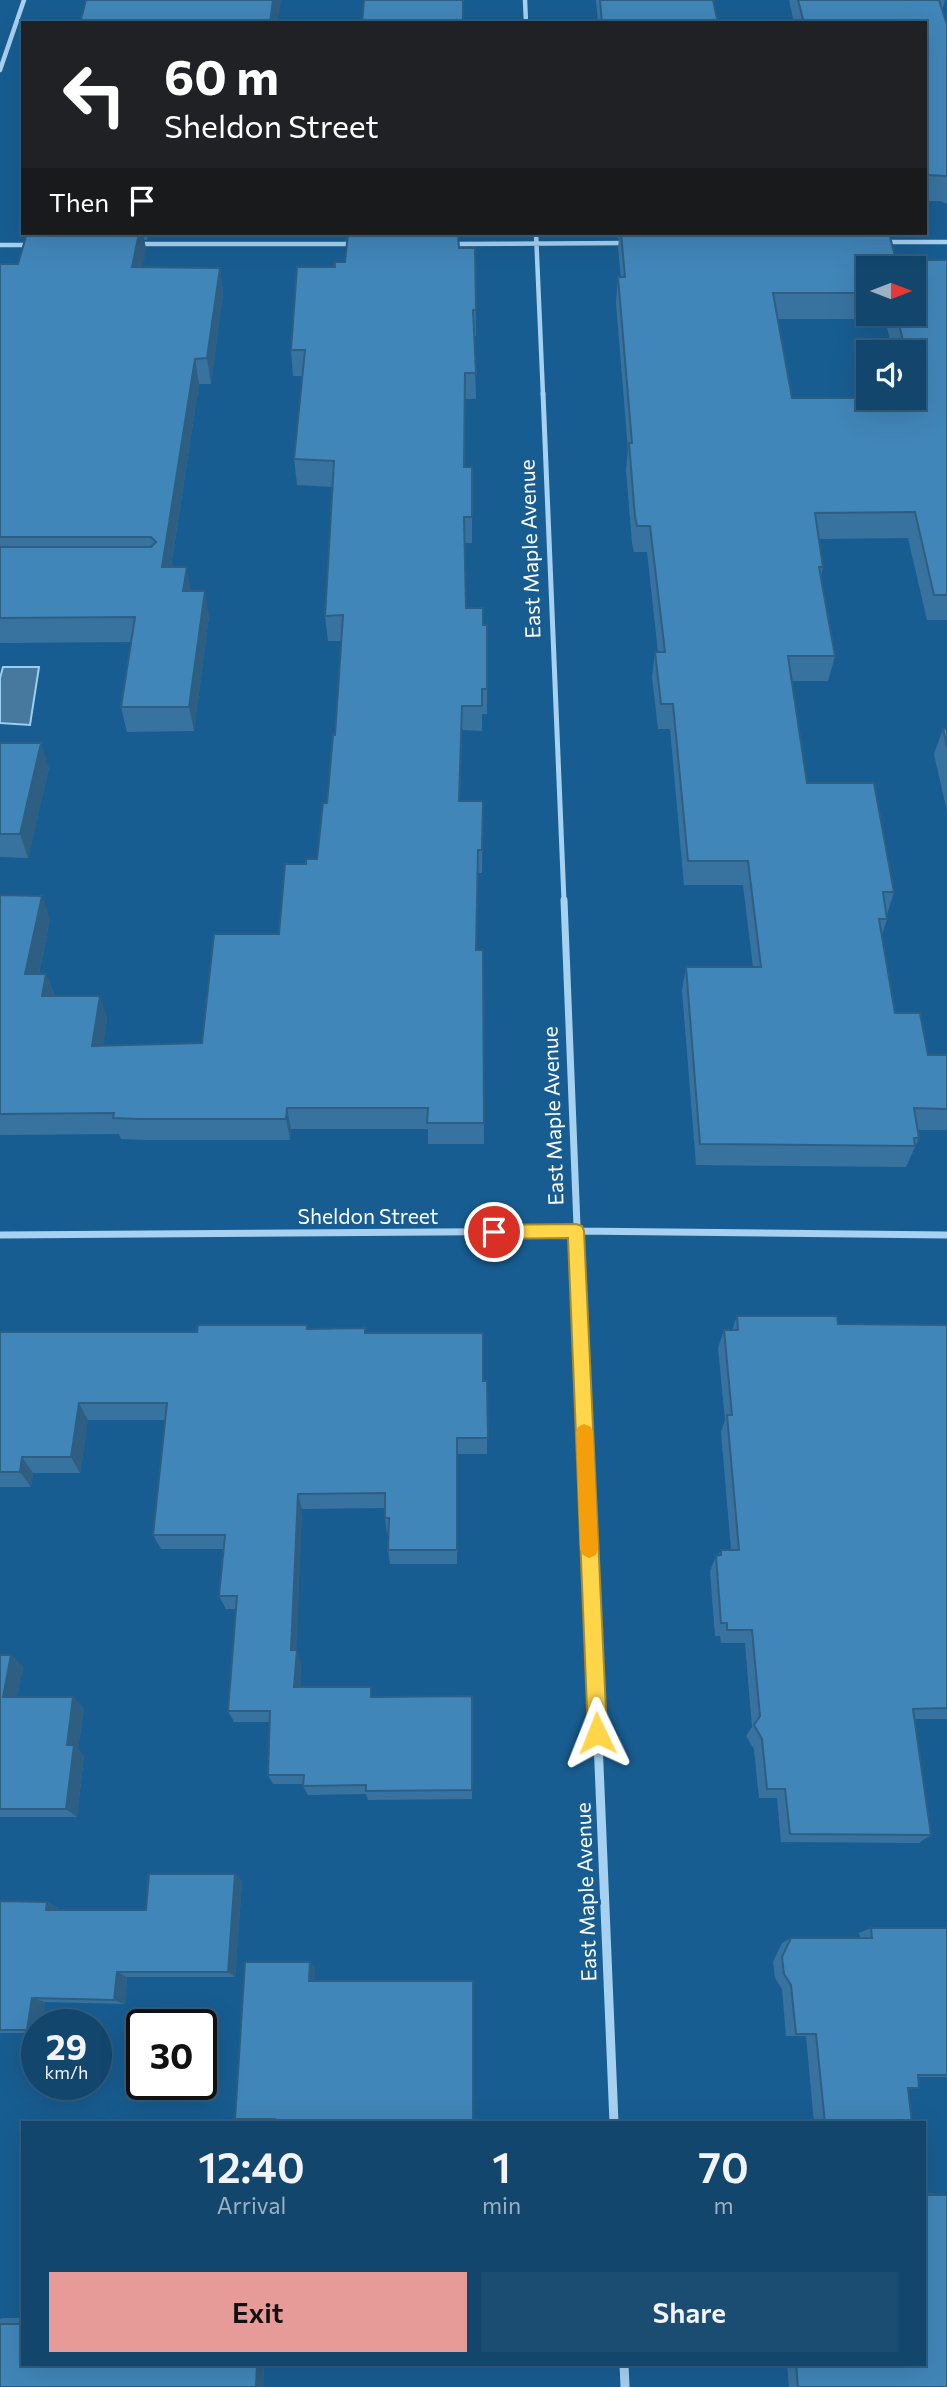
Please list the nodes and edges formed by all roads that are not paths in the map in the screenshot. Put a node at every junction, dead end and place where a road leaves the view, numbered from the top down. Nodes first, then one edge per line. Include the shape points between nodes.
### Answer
1 (24, 0) edge
2 (525, 0) edge
3 (526, 21) edge
4 (0, 70) edge
5 (536, 235) edge
6 (879, 242) edge
7 (947, 242) edge
8 (537, 243) junction
9 (632, 243) edge
10 (127, 244) edge
11 (359, 244) edge
12 (441, 244) edge
13 (0, 245) edge
14 (45, 245) edge
15 (576, 1231) junction
16 (0, 1235) edge
17 (947, 1235) edge
18 (614, 2121) edge
19 (624, 2366) edge
20 (625, 2387) edge

1 - 4 street
2 - 3 street
5 - 8 street, East Maple Avenue
6 - 7 street
8 - 9 street
8 - 12 street
8 - 15 street, East Maple Avenue
10 - 11 street
13 - 14 street
15 - 16 street, Sheldon Street
15 - 17 street, Sheldon Street
15 - 18 street, East Maple Avenue
19 - 20 street

